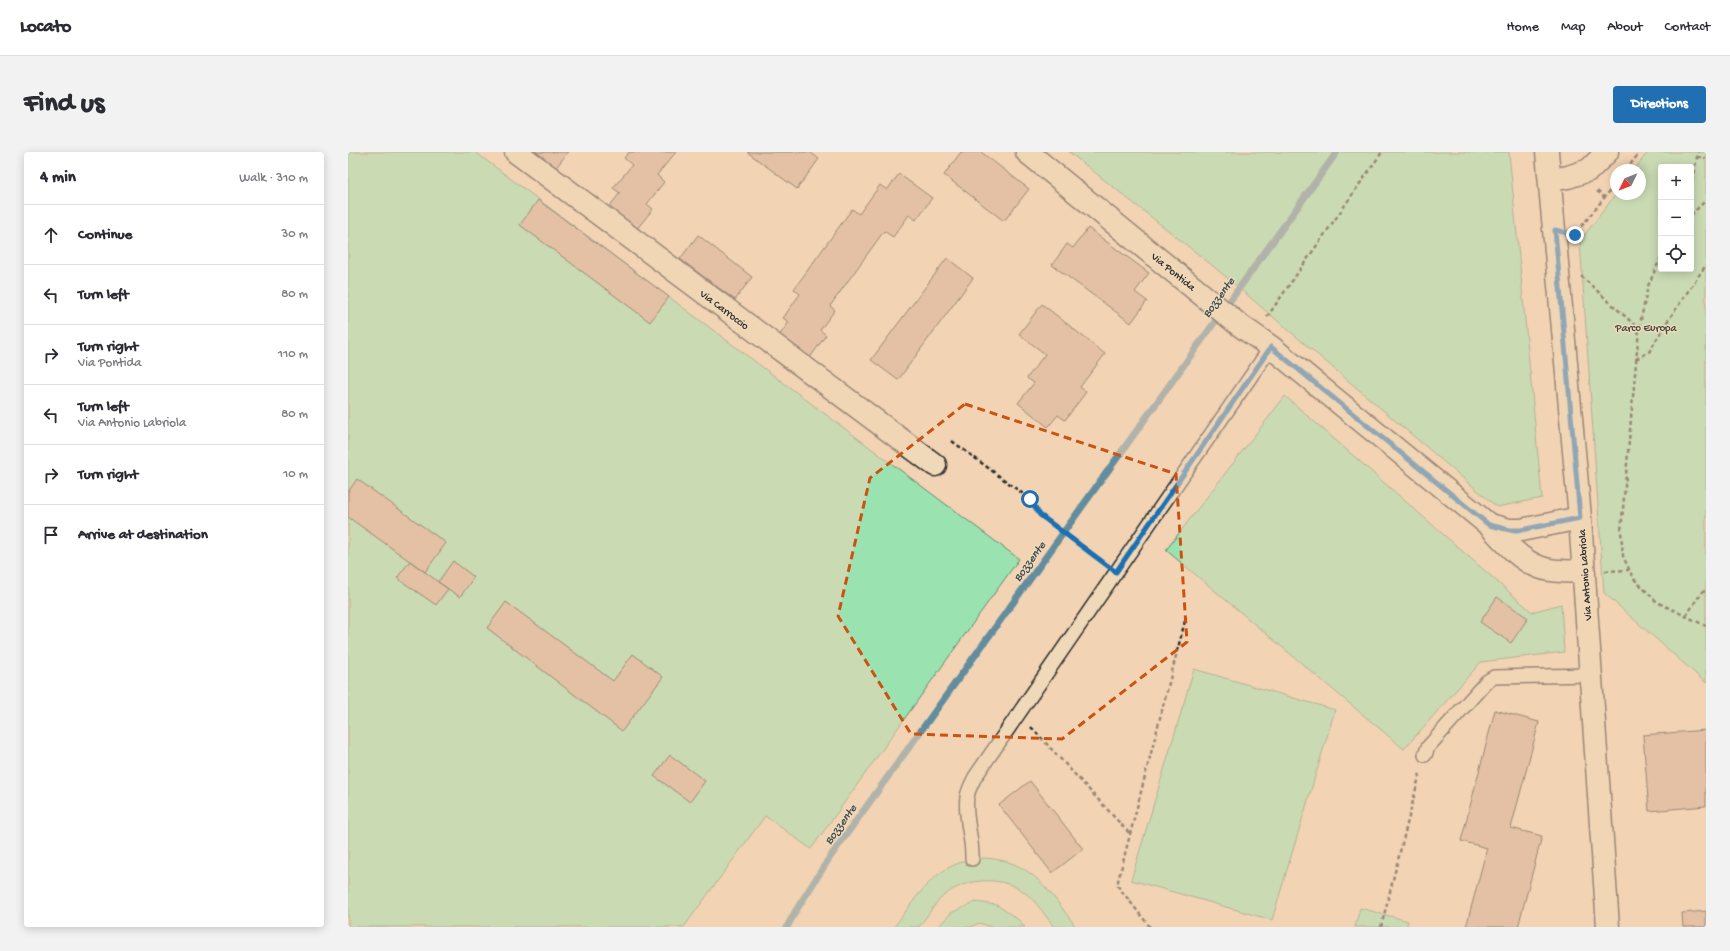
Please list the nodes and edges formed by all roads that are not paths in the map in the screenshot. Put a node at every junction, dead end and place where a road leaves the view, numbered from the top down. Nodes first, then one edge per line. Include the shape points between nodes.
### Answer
1 (516, 152) edge
2 (1028, 152) edge
3 (1547, 152) edge
4 (1607, 152) edge
5 (1551, 180) junction
6 (1254, 335) junction
7 (935, 465) dead end
8 (1580, 518) junction
9 (1489, 525) junction
10 (1584, 572) junction
11 (1591, 676) junction
12 (1425, 755) road end
13 (972, 859) dead end
14 (1608, 927) edge

1 - 7 street, Via Carroccio
2 - 6 street, Via Pontida
3 - 5 street, Via Antonio Labriola
4 - 5 street via 1589,170 1568,178
5 - 8 street, Via Antonio Labriola
6 - 9 street, Via Pontida
6 - 13 lane via 1116,572 975,777 967,795 966,816
8 - 9 street, Via Pontida via 1521,530
8 - 10 street, Via Antonio Labriola
9 - 10 street, Via Pontida via 1514,552 1531,563 1549,570
10 - 11 street, Via Antonio Labriola
11 - 12 lane via 1494,677 1486,682 1428,747
11 - 14 street, Via Antonio Labriola

